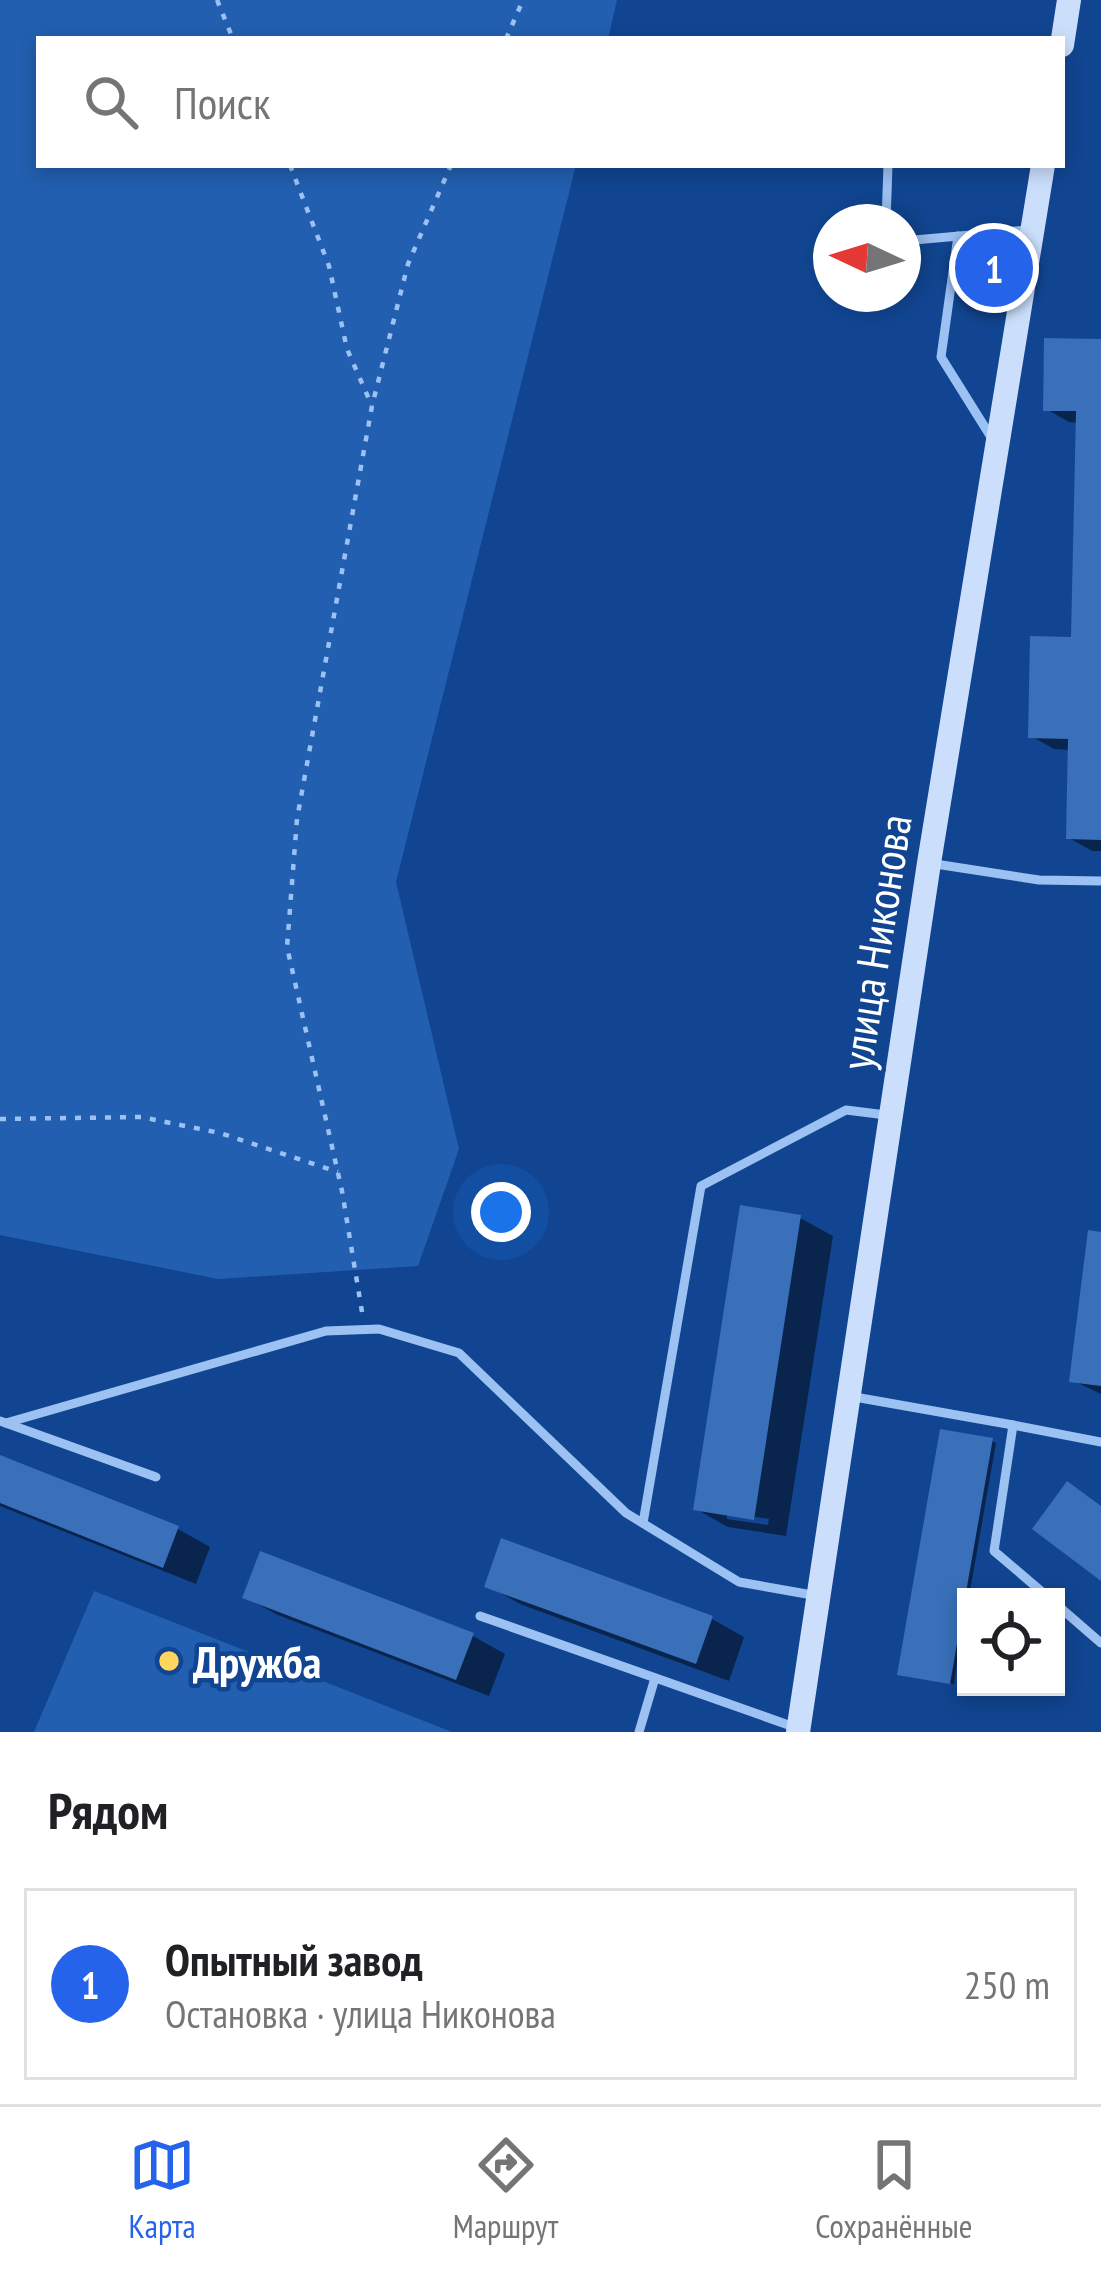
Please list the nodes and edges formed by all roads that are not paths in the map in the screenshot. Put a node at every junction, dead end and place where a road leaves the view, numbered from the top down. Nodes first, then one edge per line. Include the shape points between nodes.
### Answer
1 (1069, 0) edge
2 (1063, 36) edge
3 (888, 168) edge
4 (1042, 168) edge
5 (887, 204) edge
6 (1032, 229) junction
7 (958, 236) junction
8 (921, 239) edge
9 (997, 446) junction
10 (929, 863) junction
11 (1101, 881) edge
12 (891, 1116) junction
13 (849, 1396) junction
14 (3, 1422) edge
15 (1013, 1425) junction
16 (1101, 1442) edge
17 (156, 1477) dead end
18 (643, 1523) junction
19 (1037, 1588) edge
20 (819, 1596) junction
21 (1065, 1612) edge
22 (480, 1616) dead end
23 (1101, 1643) edge
24 (655, 1678) junction
25 (799, 1730) edge
26 (638, 1732) edge

1 - 2 main road
3 - 5 lane
4 - 6 main road, улица Никонова
6 - 7 lane
6 - 9 main road, улица Никонова
7 - 8 lane
7 - 9 lane via 940,357
9 - 10 main road, улица Никонова
10 - 11 lane
10 - 12 main road, улица Никонова
12 - 13 main road, улица Никонова
12 - 18 lane via 846,1110 701,1186
13 - 15 lane
13 - 20 main road, улица Никонова
14 - 17 lane
14 - 18 lane via 326,1331 379,1329 459,1353
15 - 16 lane
15 - 19 lane via 994,1551
18 - 20 lane via 739,1582
20 - 25 main road, улица Никонова
21 - 23 lane
22 - 24 lane
24 - 25 lane
24 - 26 lane

